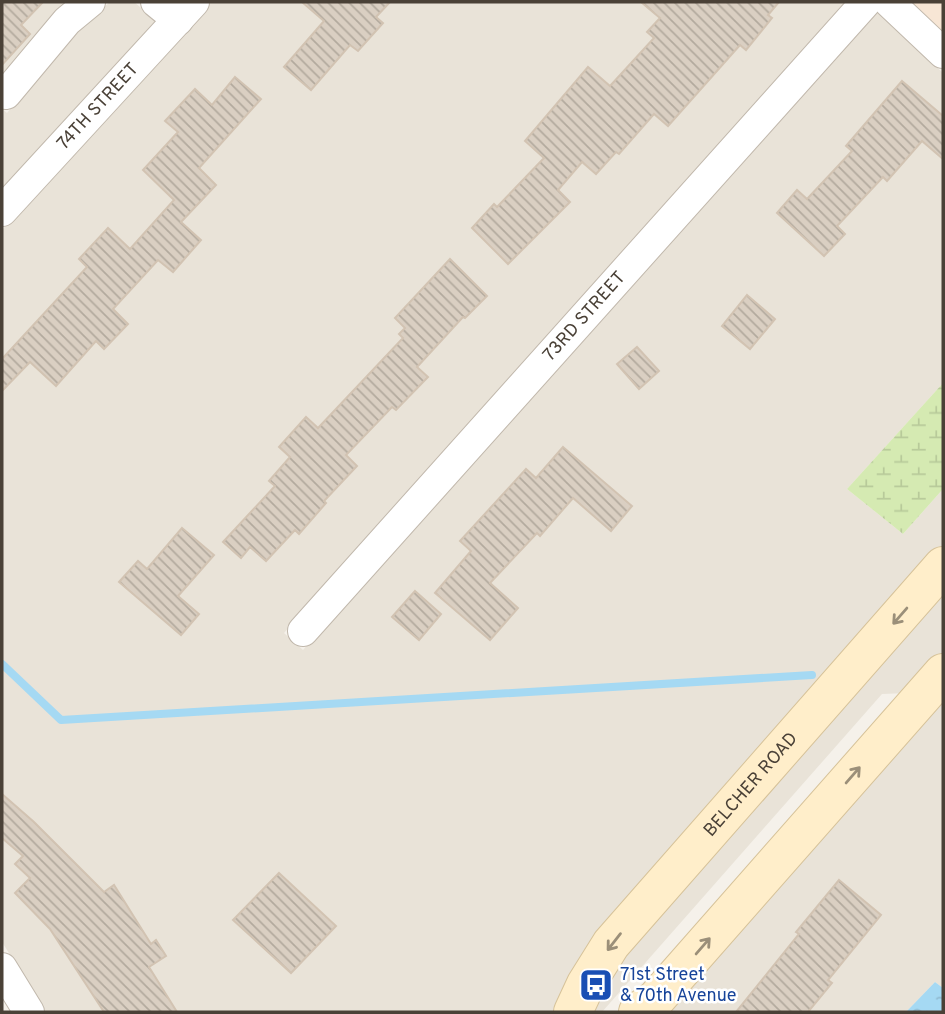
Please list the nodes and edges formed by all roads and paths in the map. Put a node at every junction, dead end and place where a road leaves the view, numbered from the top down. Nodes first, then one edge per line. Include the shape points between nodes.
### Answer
1 (90, 2) edge
2 (866, 2) edge
3 (889, 2) edge
4 (176, 8) edge
5 (943, 53) edge
6 (6, 94) dead end
7 (2, 211) edge
8 (943, 566) edge
9 (303, 631) dead end
10 (943, 673) edge
11 (2, 968) edge
12 (29, 1012) edge
13 (573, 1012) edge
14 (638, 1012) edge

1 - 6 street via 67,21
2 - 9 street, 73RD STREET
3 - 5 street
4 - 7 street, 74TH STREET
8 -> 13 main road, BELCHER ROAD via 611,944
14 -> 10 main road via 656,999
11 - 12 street

